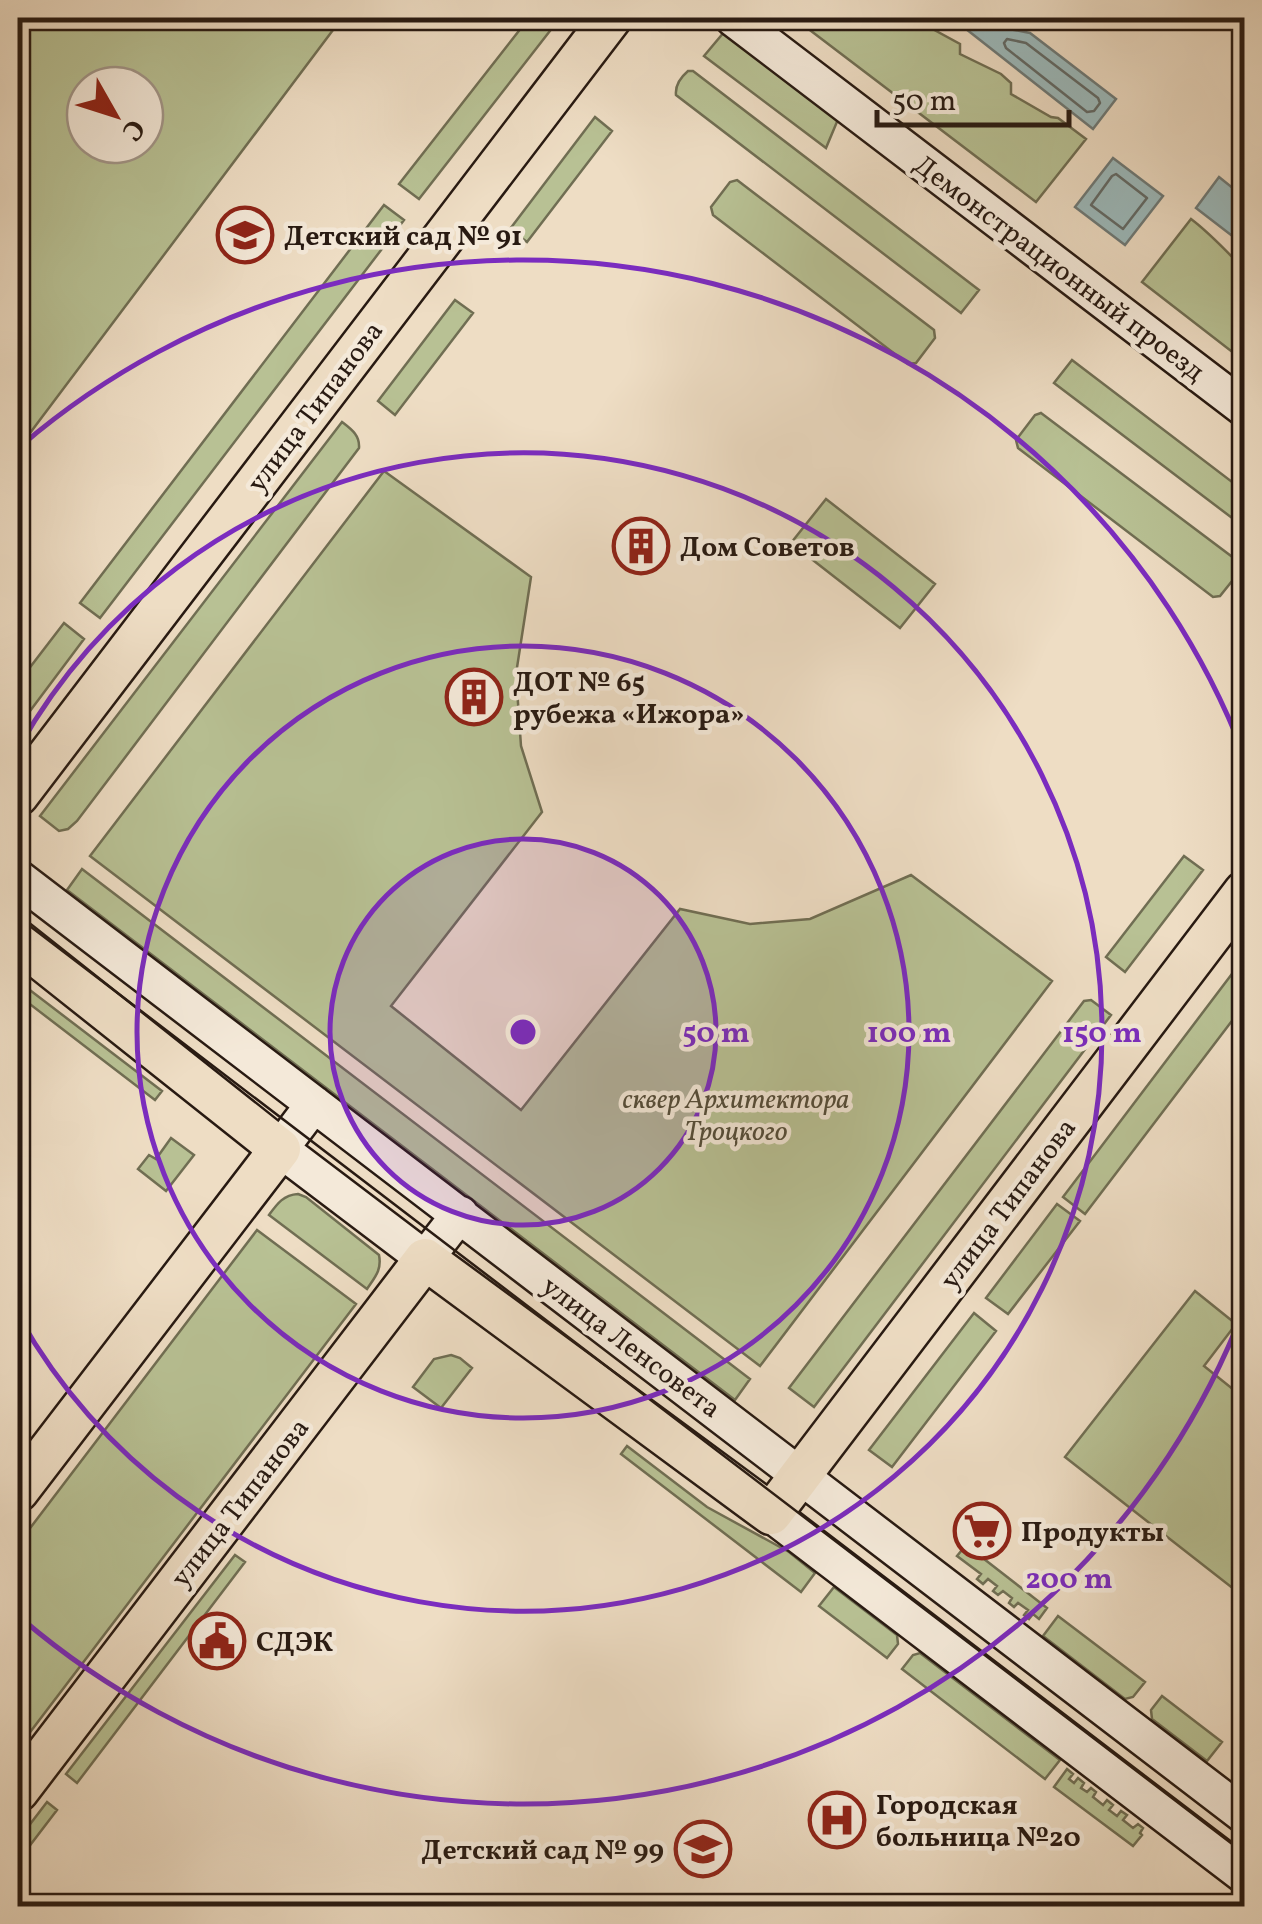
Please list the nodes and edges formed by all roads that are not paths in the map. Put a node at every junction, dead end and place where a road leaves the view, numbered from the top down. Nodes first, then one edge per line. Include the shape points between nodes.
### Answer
1 (611, 18) edge
2 (733, 18) edge
3 (1244, 408) edge
4 (18, 795) edge
5 (18, 878) edge
6 (1244, 892) edge
7 (18, 941) edge
8 (314, 1104) junction
9 (280, 1149) junction
10 (460, 1214) junction
11 (425, 1259) junction
12 (800, 1475) junction
13 (18, 1491) edge
14 (771, 1514) junction
15 (18, 1791) edge
16 (1244, 1815) edge
17 (1244, 1876) edge

1 - 4 main road, улица Типанова
2 - 3 street, Демонстрационный проезд
5 - 8 street, улица Ленсовета
6 - 12 main road, улица Типанова
7 - 9 main road, улица Ленсовета
8 - 9 street
8 - 10 street, улица Ленсовета
9 - 11 street, улица Ленсовета
9 - 13 main road
10 - 11 street, улица Типанова
10 - 12 street, улица Ленсовета
11 - 14 main road, улица Ленсовета
11 - 15 main road, улица Типанова
12 - 14 main road, улица Типанова
12 - 16 street, улица Ленсовета
14 - 17 street, улица Ленсовета

